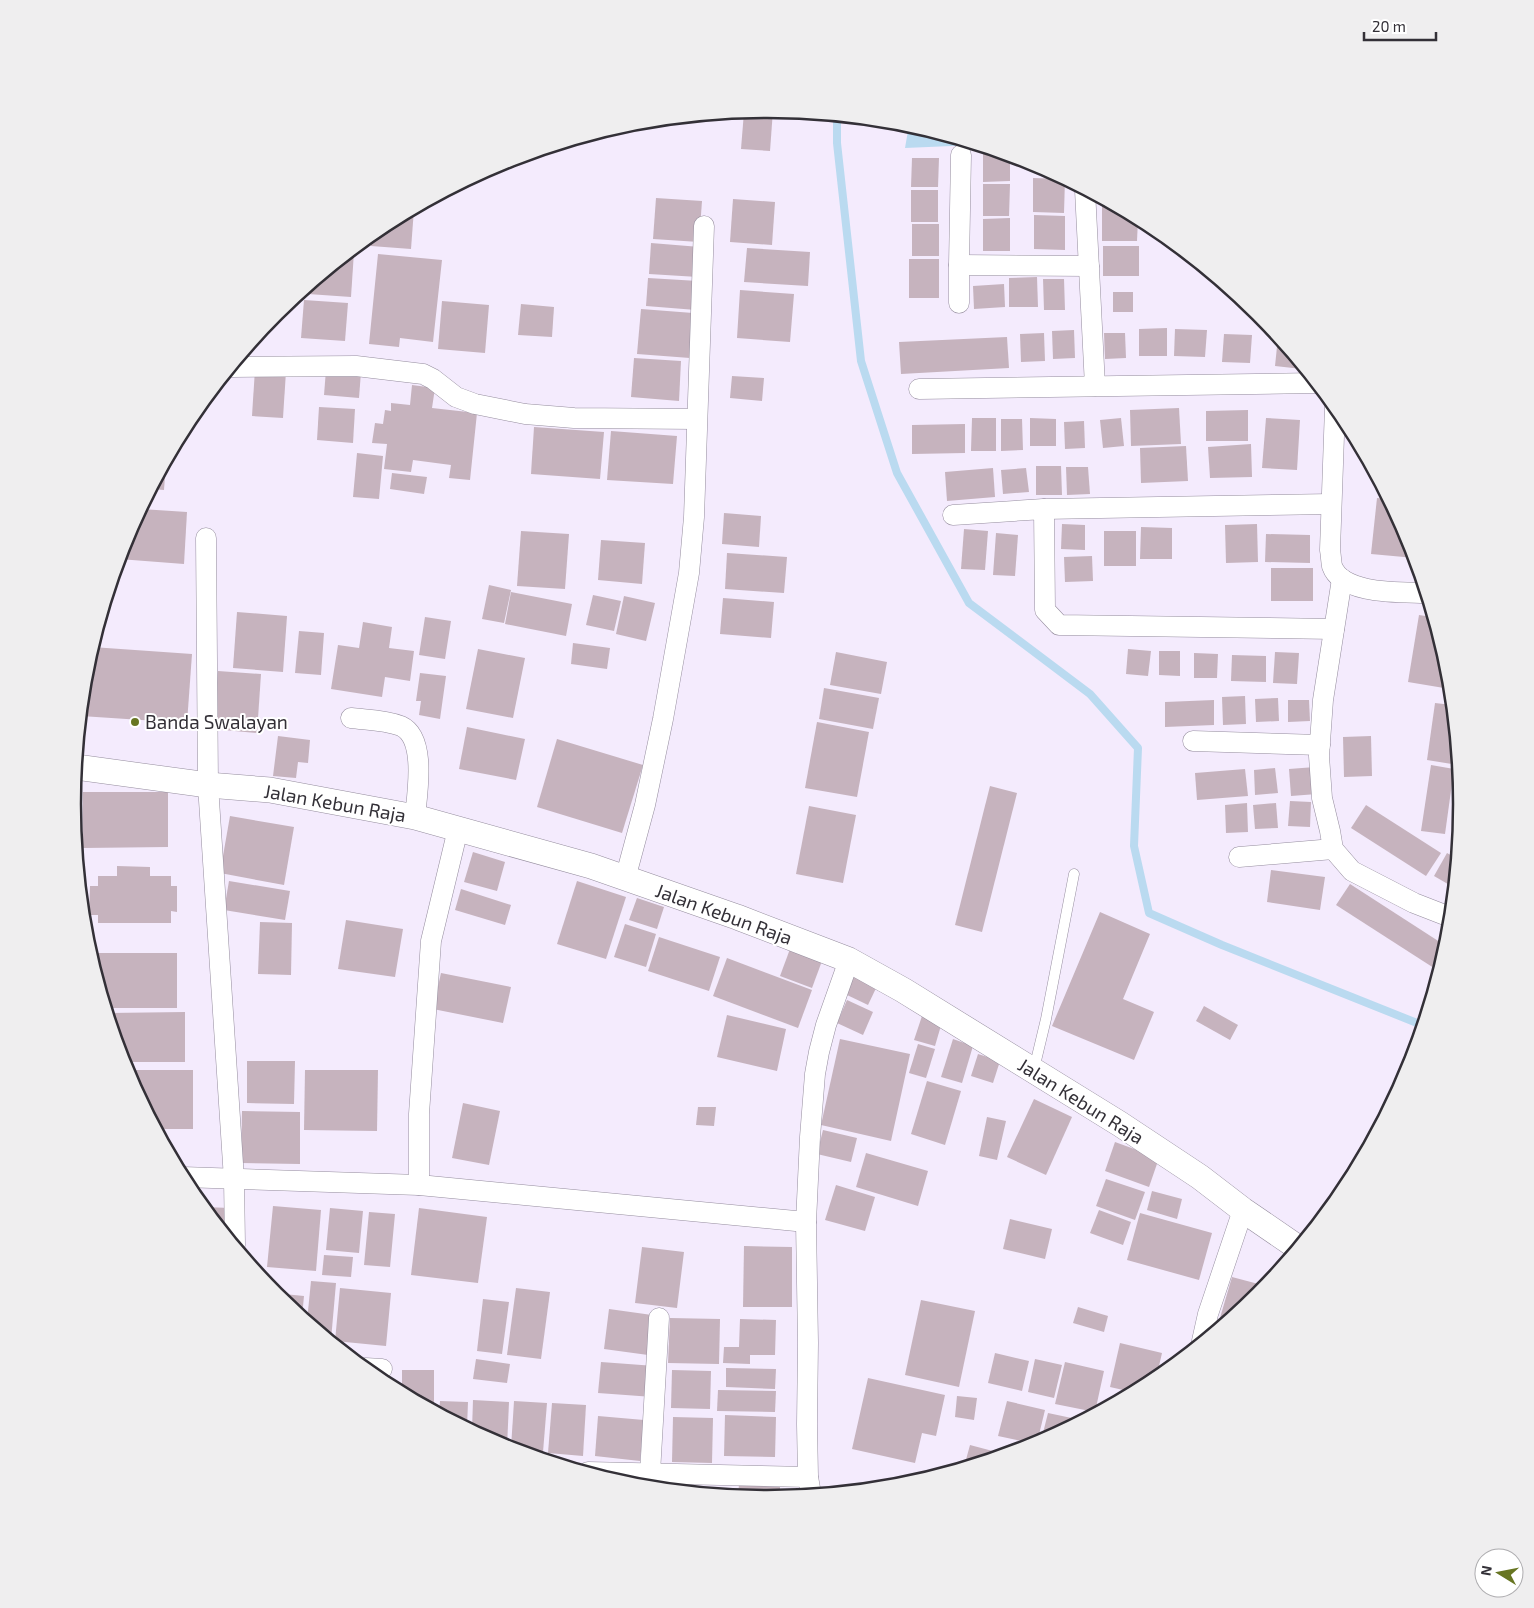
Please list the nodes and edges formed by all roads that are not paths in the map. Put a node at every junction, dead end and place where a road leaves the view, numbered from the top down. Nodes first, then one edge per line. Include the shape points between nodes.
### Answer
1 (961, 155) dead end
2 (1085, 197) edge
3 (704, 226) dead end
4 (959, 265) junction
5 (1089, 266) junction
6 (959, 302) dead end
7 (239, 367) edge
8 (1308, 383) edge
9 (1095, 386) junction
10 (919, 389) dead end
11 (696, 419) junction
12 (1334, 420) edge
13 (1331, 504) junction
14 (1044, 509) junction
15 (953, 515) dead end
16 (206, 538) dead end
17 (1342, 579) junction
18 (1419, 593) edge
19 (1334, 628) junction
20 (351, 718) dead end
21 (1193, 741) dead end
22 (1320, 745) junction
23 (83, 768) edge
24 (208, 785) junction
25 (415, 817) junction
26 (458, 829) junction
27 (1333, 850) junction
28 (1239, 857) dead end
29 (1074, 874) dead end
30 (625, 879) junction
31 (1444, 915) edge
32 (849, 960) junction
33 (1033, 1070) junction
34 (192, 1177) edge
35 (234, 1178) junction
36 (419, 1185) junction
37 (1243, 1210) junction
38 (806, 1222) junction
39 (235, 1236) edge
40 (1293, 1244) edge
41 (659, 1318) dead end
42 (1204, 1332) edge
43 (617, 1473) edge
44 (650, 1474) junction
45 (810, 1486) edge

1 - 4 street
2 - 5 street
3 - 11 street
4 - 5 street
4 - 6 street
5 - 9 street
7 - 11 street via 356,366 423,374 456,397 525,414 574,418
8 - 9 street
9 - 10 street
11 - 30 street via 689,573 663,719
12 - 13 street
13 - 14 street
13 - 17 street via 1332,567
14 - 15 street
14 - 19 street via 1045,610 1059,624
16 - 24 street
17 - 18 street via 1358,588
17 - 19 street
19 - 22 street
20 - 25 street via 387,722 403,727 412,737 417,747 419,772
21 - 22 street
22 - 27 street via 1322,798
23 - 24 street, Jalan Kebun Raja
24 - 25 street, Jalan Kebun Raja via 270,790
24 - 35 street
25 - 26 street, Jalan Kebun Raja
26 - 30 street, Jalan Kebun Raja via 591,866
26 - 36 street via 431,941 419,1114
27 - 28 street
27 - 31 street via 1352,871
29 - 33 lane
30 - 32 street, Jalan Kebun Raja
32 - 33 street, Jalan Kebun Raja
32 - 38 street via 818,1052
33 - 37 street, Jalan Kebun Raja via 1200,1177
34 - 35 street
35 - 36 street
35 - 39 street
36 - 38 street
37 - 40 street, Jalan Kebun Raja
37 - 42 street
38 - 45 street
41 - 44 street
43 - 44 street
44 - 45 street

